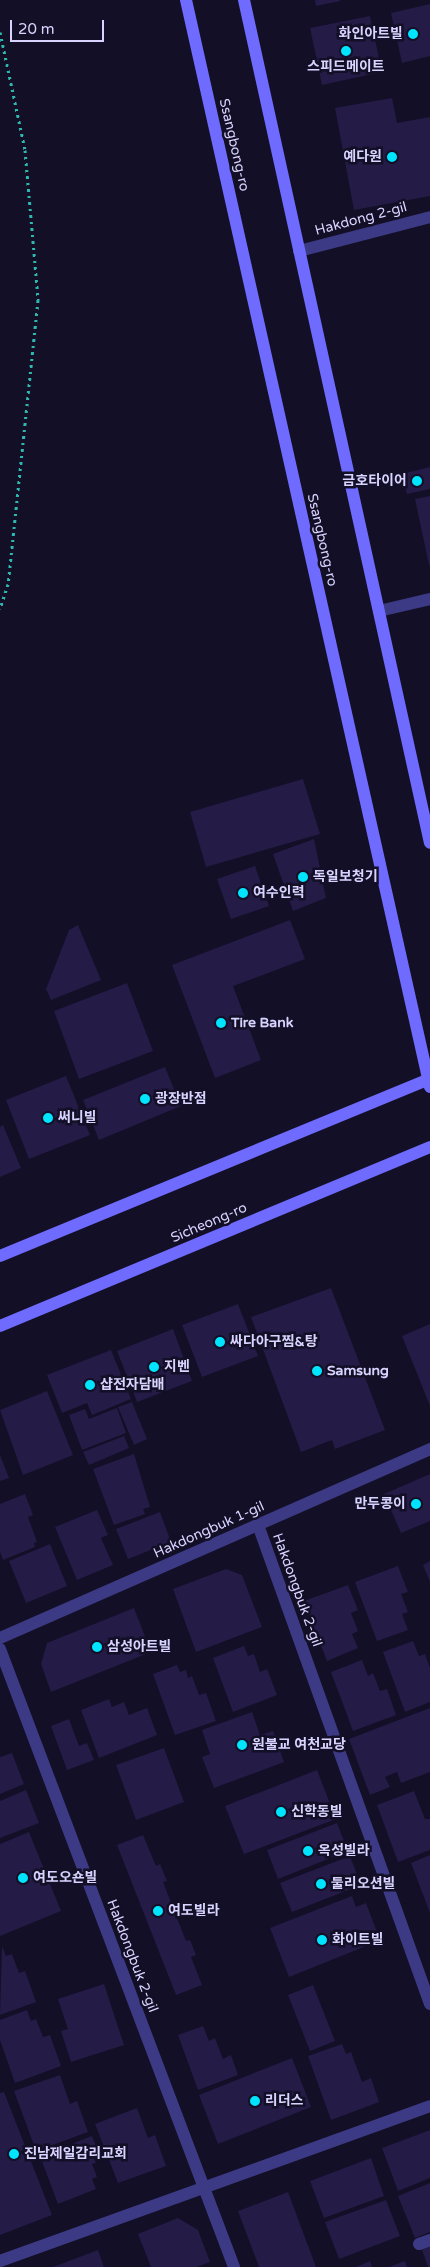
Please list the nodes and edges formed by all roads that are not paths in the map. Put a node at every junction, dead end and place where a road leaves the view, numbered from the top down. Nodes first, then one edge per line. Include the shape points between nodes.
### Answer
1 (186, 0) edge
2 (244, 0) edge
3 (430, 217) edge
4 (299, 251) junction
5 (430, 599) edge
6 (379, 611) junction
7 (430, 843) edge
8 (429, 1082) edge
9 (430, 1147) edge
10 (0, 1256) edge
11 (0, 1326) edge
12 (430, 1449) edge
13 (258, 1525) junction
14 (0, 1638) edge
15 (0, 1649) edge
16 (430, 2004) edge
17 (430, 2106) edge
18 (204, 2189) junction
19 (0, 2261) edge
20 (234, 2267) edge

1 - 8 street, Ssangbong-ro
2 - 4 street
3 - 4 street, Hakdong 2-gil
4 - 6 street
5 - 6 street
6 - 7 street
8 - 10 street
9 - 11 street, Sicheong-ro
12 - 13 street, Hakdongbuk 1-gil
13 - 14 street, Hakdongbuk 1-gil
13 - 16 street, Hakdongbuk 2-gil
15 - 18 street, Hakdongbuk 2-gil
17 - 18 street
18 - 19 street
18 - 20 street, Hakdongbuk 2-gil

